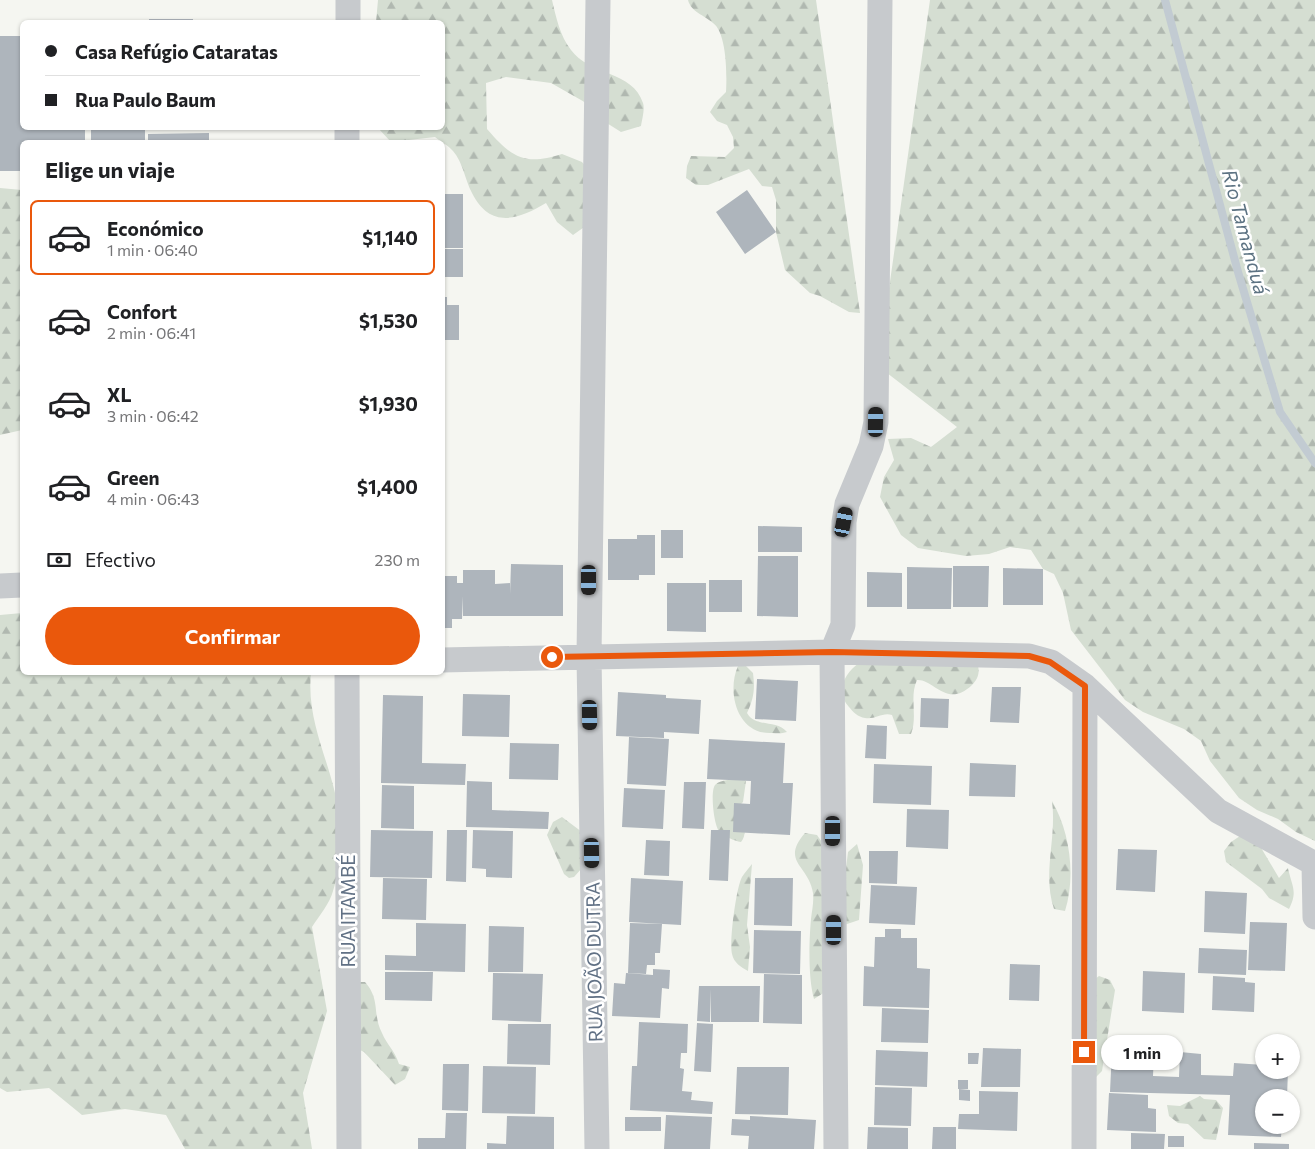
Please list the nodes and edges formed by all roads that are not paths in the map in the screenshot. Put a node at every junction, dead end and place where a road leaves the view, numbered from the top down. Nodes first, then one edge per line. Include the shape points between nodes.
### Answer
1 (348, 0) edge
2 (598, 0) edge
3 (880, 0) edge
4 (348, 20) edge
5 (0, 586) edge
6 (20, 586) edge
7 (832, 652) junction
8 (589, 656) junction
9 (445, 660) edge
10 (347, 675) edge
11 (1085, 686) junction
12 (1314, 864) edge
13 (1315, 917) edge
14 (349, 1149) edge
15 (597, 1149) edge
16 (836, 1149) edge
17 (1084, 1149) edge

1 - 4 street
2 - 8 street, RUA JOÃO DUTRA
3 - 7 street via 876,422 871,446 847,504 843,625
5 - 6 street
7 - 8 street
7 - 11 street via 1029,656 1050,662
7 - 16 street
8 - 9 street
8 - 15 street, RUA JOÃO DUTRA
10 - 14 street, RUA ITAMBÉ
11 - 12 street via 1218,811
11 - 17 street
12 - 13 street

